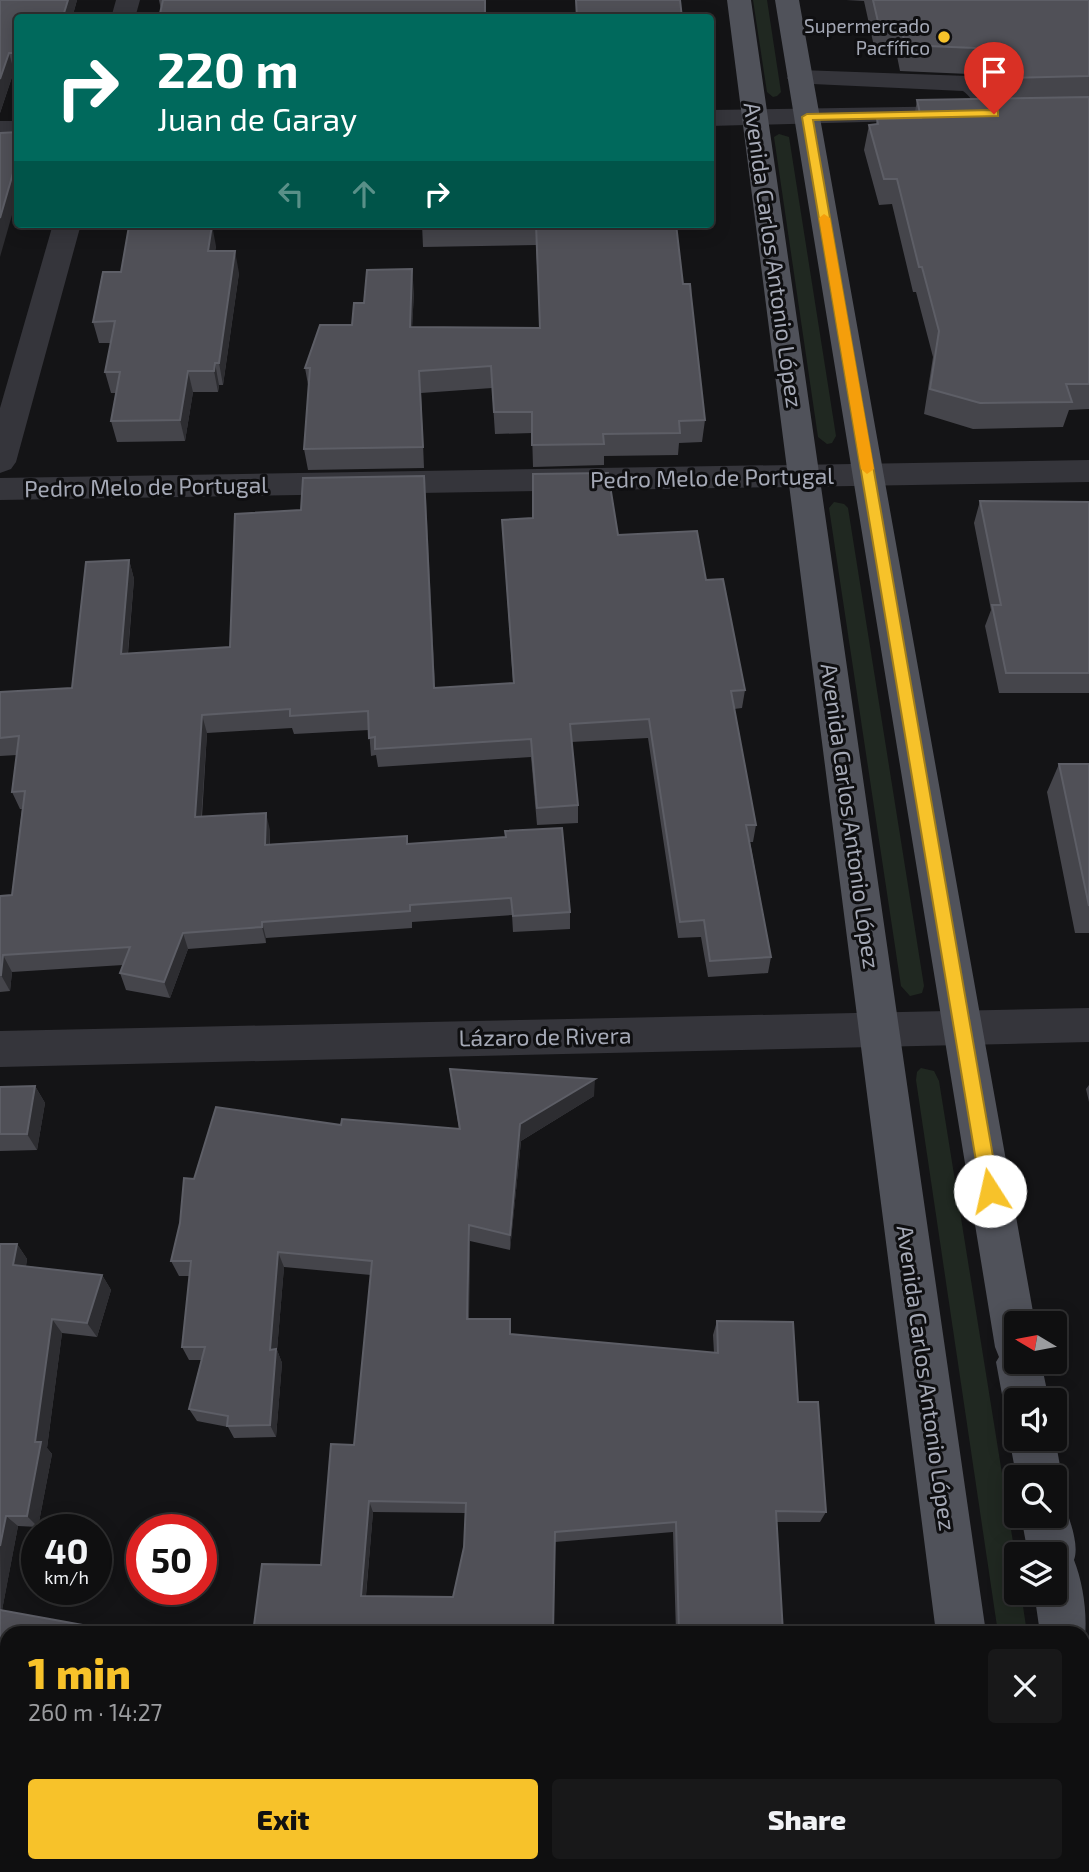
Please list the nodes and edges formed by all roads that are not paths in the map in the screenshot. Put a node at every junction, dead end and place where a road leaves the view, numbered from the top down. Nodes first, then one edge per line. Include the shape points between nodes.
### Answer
1 (738, 0) edge
2 (786, 0) edge
3 (800, 78) junction
4 (1021, 113) edge
5 (994, 114) junction
6 (755, 117) junction
7 (807, 117) junction
8 (714, 118) edge
9 (66, 228) edge
10 (0, 462) edge
11 (1089, 471) edge
12 (868, 475) junction
13 (804, 476) junction
14 (0, 489) edge
15 (1089, 1025) edge
16 (962, 1028) junction
17 (879, 1029) junction
18 (0, 1049) edge
19 (1011, 1311) edge
20 (1060, 1605) edge
21 (960, 1626) edge
22 (1064, 1626) edge

1 - 6 main road, Avenida Carlos Antonio López
2 - 3 main road
3 - 5 street via 968,84
3 - 7 main road
4 - 5 street
5 - 7 street
6 - 7 street
6 - 8 street
6 - 13 main road, Avenida Carlos Antonio López
7 - 12 main road
9 - 10 street
11 - 12 street, Pedro Melo de Portugal
12 - 13 street, Pedro Melo de Portugal
12 - 16 main road
13 - 14 street, Pedro Melo de Portugal
13 - 17 main road, Avenida Carlos Antonio López
15 - 16 street, Lázaro de Rivera
16 - 17 street, Lázaro de Rivera
16 - 19 main road
17 - 18 street, Lázaro de Rivera
17 - 21 main road, Avenida Carlos Antonio López
20 - 22 main road

